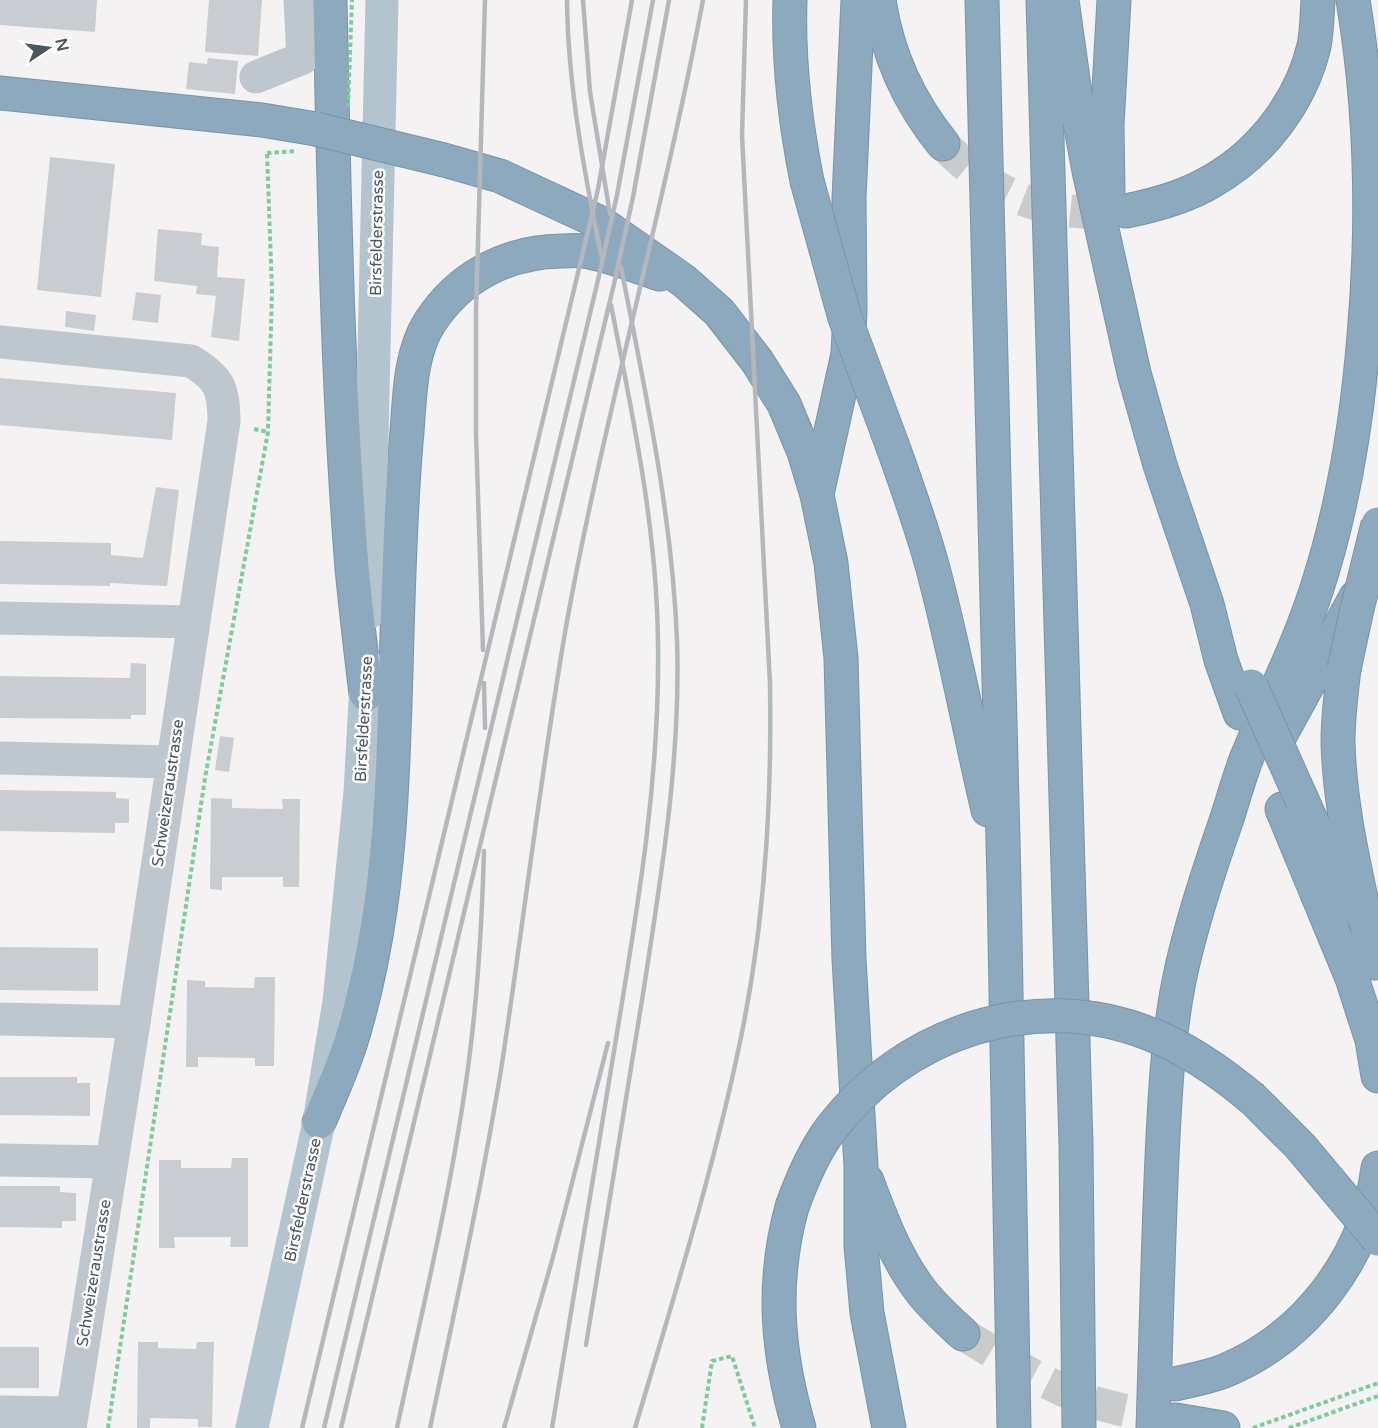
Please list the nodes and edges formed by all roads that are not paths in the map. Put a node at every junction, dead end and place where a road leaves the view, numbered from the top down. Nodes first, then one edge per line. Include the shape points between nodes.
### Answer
1 (300, 0) edge
2 (330, 0) edge
3 (382, 0) edge
4 (790, 0) edge
5 (858, 0) edge
6 (867, 0) edge
7 (879, 0) edge
8 (982, 0) edge
9 (1043, 0) edge
10 (1062, 0) edge
11 (1114, 0) edge
12 (1318, 0) edge
13 (1353, 0) edge
14 (892, 56) junction
15 (256, 77) dead end
16 (0, 93) edge
17 (943, 144) tunnel mouth
18 (1126, 211) tunnel mouth
19 (1113, 274) junction
20 (684, 281) junction
21 (0, 342) edge
22 (817, 495) junction
23 (1378, 524) edge
24 (1378, 556) edge
25 (0, 618) edge
26 (193, 622) junction
27 (366, 694) junction
28 (0, 758) edge
29 (172, 762) junction
30 (1292, 805) junction
31 (1215, 853) junction
32 (1004, 882) junction
33 (1377, 966) edge
34 (0, 1019) edge
35 (134, 1022) junction
36 (1378, 1076) edge
37 (319, 1122) junction
38 (0, 1160) edge
39 (111, 1162) junction
40 (861, 1166) junction
41 (1378, 1168) edge
42 (1378, 1239) edge
43 (963, 1334) tunnel mouth
44 (1175, 1384) tunnel mouth
45 (0, 1412) edge
46 (71, 1420) edge
47 (1165, 1424) edge
48 (252, 1428) edge
49 (799, 1428) edge
50 (889, 1428) edge
51 (1014, 1428) edge
52 (1079, 1428) edge
53 (1223, 1428) edge

1 - 15 street via 303,58
2 - 27 highway via 343,426 352,569
3 - 27 main road, Birsfelderstrasse
4 - 32 highway, bridge via 794,107 807,181 845,318 915,507 946,620
5 - 22 highway via 849,198 848,354
6 - 14 street
7 - 14 highway
8 - 32 highway
9 - 52 highway via 1076,1145
10 - 19 highway via 1089,171
11 - 19 highway via 1107,125
12 - 18 highway via 1308,66 1300,87 1269,133 1213,181 1170,200
13 - 31 highway via 1366,89 1371,214 1361,376 1352,443 1342,501 1317,590 1293,656 1246,760
14 - 17 highway via 916,105
16 - 20 highway, bridge via 262,120 444,160 500,176 601,223
19 - 30 highway, bridge via 1146,420 1207,604 1232,645 1246,699
20 - 22 highway via 735,331 772,383 796,430
20 - 37 highway via 582,251 513,257 479,273 449,297 428,324 413,370 403,480 391,799 380,905 357,1023
21 - 26 street, Schweizeraustrasse via 191,362 215,380 224,402 224,421
22 - 40 highway via 831,563 841,658 849,960
23 - 33 highway, bridge via 1344,669 1339,719 1341,786 1348,833
24 - 31 highway
25 - 26 street
26 - 29 street, Schweizeraustrasse
27 - 37 main road, Birsfelderstrasse via 339,1002
28 - 29 street
29 - 35 street, Schweizeraustrasse
30 - 33 highway
30 - 36 highway via 1372,1040
31 - 47 highway via 1190,936 1174,1014 1165,1093
32 - 51 highway
34 - 35 street
35 - 39 street, Schweizeraustrasse
37 - 48 main road, Birsfelderstrasse
38 - 39 street
39 - 46 street, Schweizeraustrasse
40 - 43 highway via 899,1255 919,1289
40 - 50 highway via 861,1246 867,1313
41 - 44 highway via 1370,1207 1350,1256 1306,1316 1281,1338 1239,1364
42 - 49 highway, bridge via 1300,1146 1253,1099 1186,1051 1131,1027 1064,1016 994,1022 951,1035 913,1054 868,1088 843,1114 807,1167 792,1207 780,1264 778,1316 783,1360
45 - 46 street
47 - 53 highway

